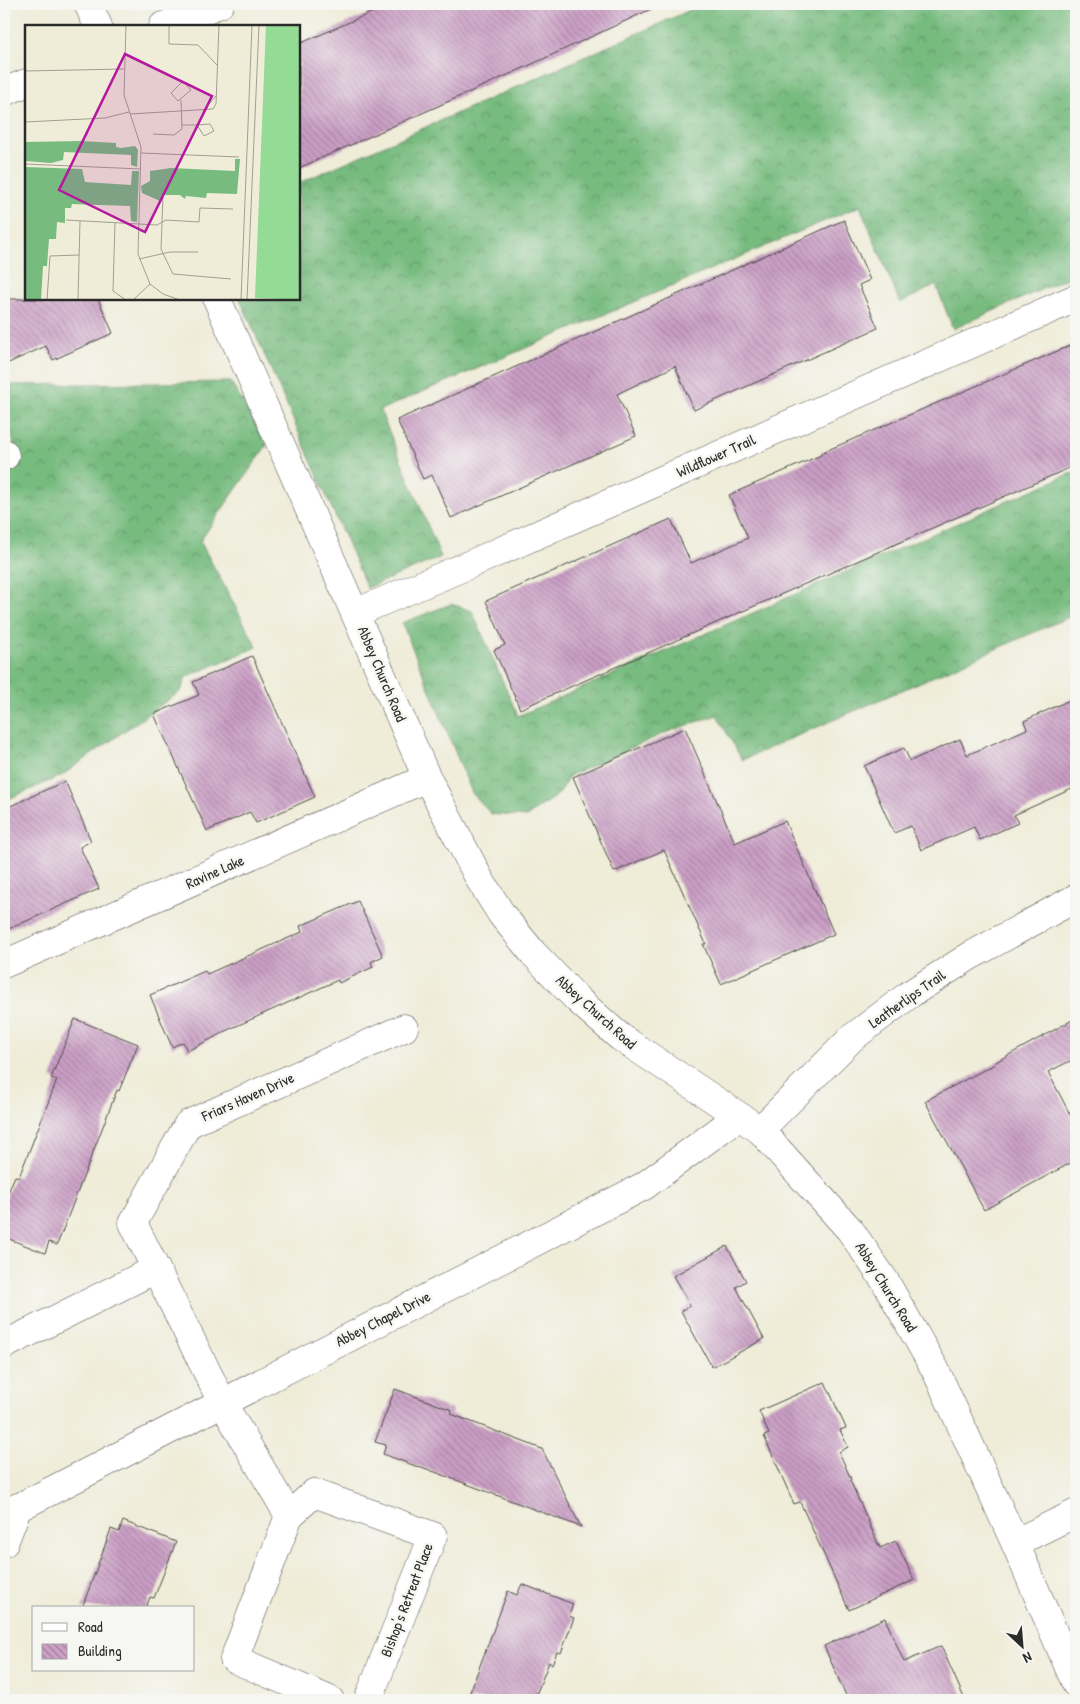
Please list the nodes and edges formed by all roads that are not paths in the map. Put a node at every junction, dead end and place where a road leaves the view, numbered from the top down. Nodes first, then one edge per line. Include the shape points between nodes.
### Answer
1 (88, 4) edge
2 (220, 4) edge
3 (98, 25) edge
4 (166, 25) edge
5 (25, 83) edge
6 (4, 92) edge
7 (1076, 298) edge
8 (217, 300) edge
9 (355, 613) junction
10 (427, 778) junction
11 (1076, 898) edge
12 (4, 964) edge
13 (404, 1028) dead end
14 (749, 1123) junction
15 (156, 1269) junction
16 (4, 1345) edge
17 (222, 1402) junction
18 (11, 1511) edge
19 (1076, 1514) edge
20 (289, 1516) junction
21 (4, 1543) edge
22 (1015, 1543) junction
23 (1076, 1684) edge
24 (330, 1700) edge
25 (368, 1700) edge

1 - 3 street
2 - 4 street
5 - 6 street
7 - 9 street, Wildflower Trail
8 - 9 street, Abbey Church Road
9 - 10 street, Abbey Church Road
10 - 12 street, Ravine Lake
10 - 14 street, Abbey Church Road via 480,880 502,915 533,953 578,1000 620,1037
11 - 14 street, Leatherlips Trail via 970,956 910,994
13 - 15 street, Friars Haven Drive via 188,1124 134,1223
14 - 17 street, Abbey Chapel Drive via 644,1186
14 - 22 street, Abbey Church Road via 850,1230 885,1281 936,1371
15 - 16 street
15 - 17 street, Friars Haven Drive
17 - 18 street, Abbey Chapel Drive
17 - 20 street
18 - 21 street, Abbey Chapel Drive
19 - 22 street
20 - 24 street, Bishop's Retreat Place via 234,1659
20 - 25 street, Bishop's Retreat Place via 314,1493 432,1536
22 - 23 street, Abbey Church Road

